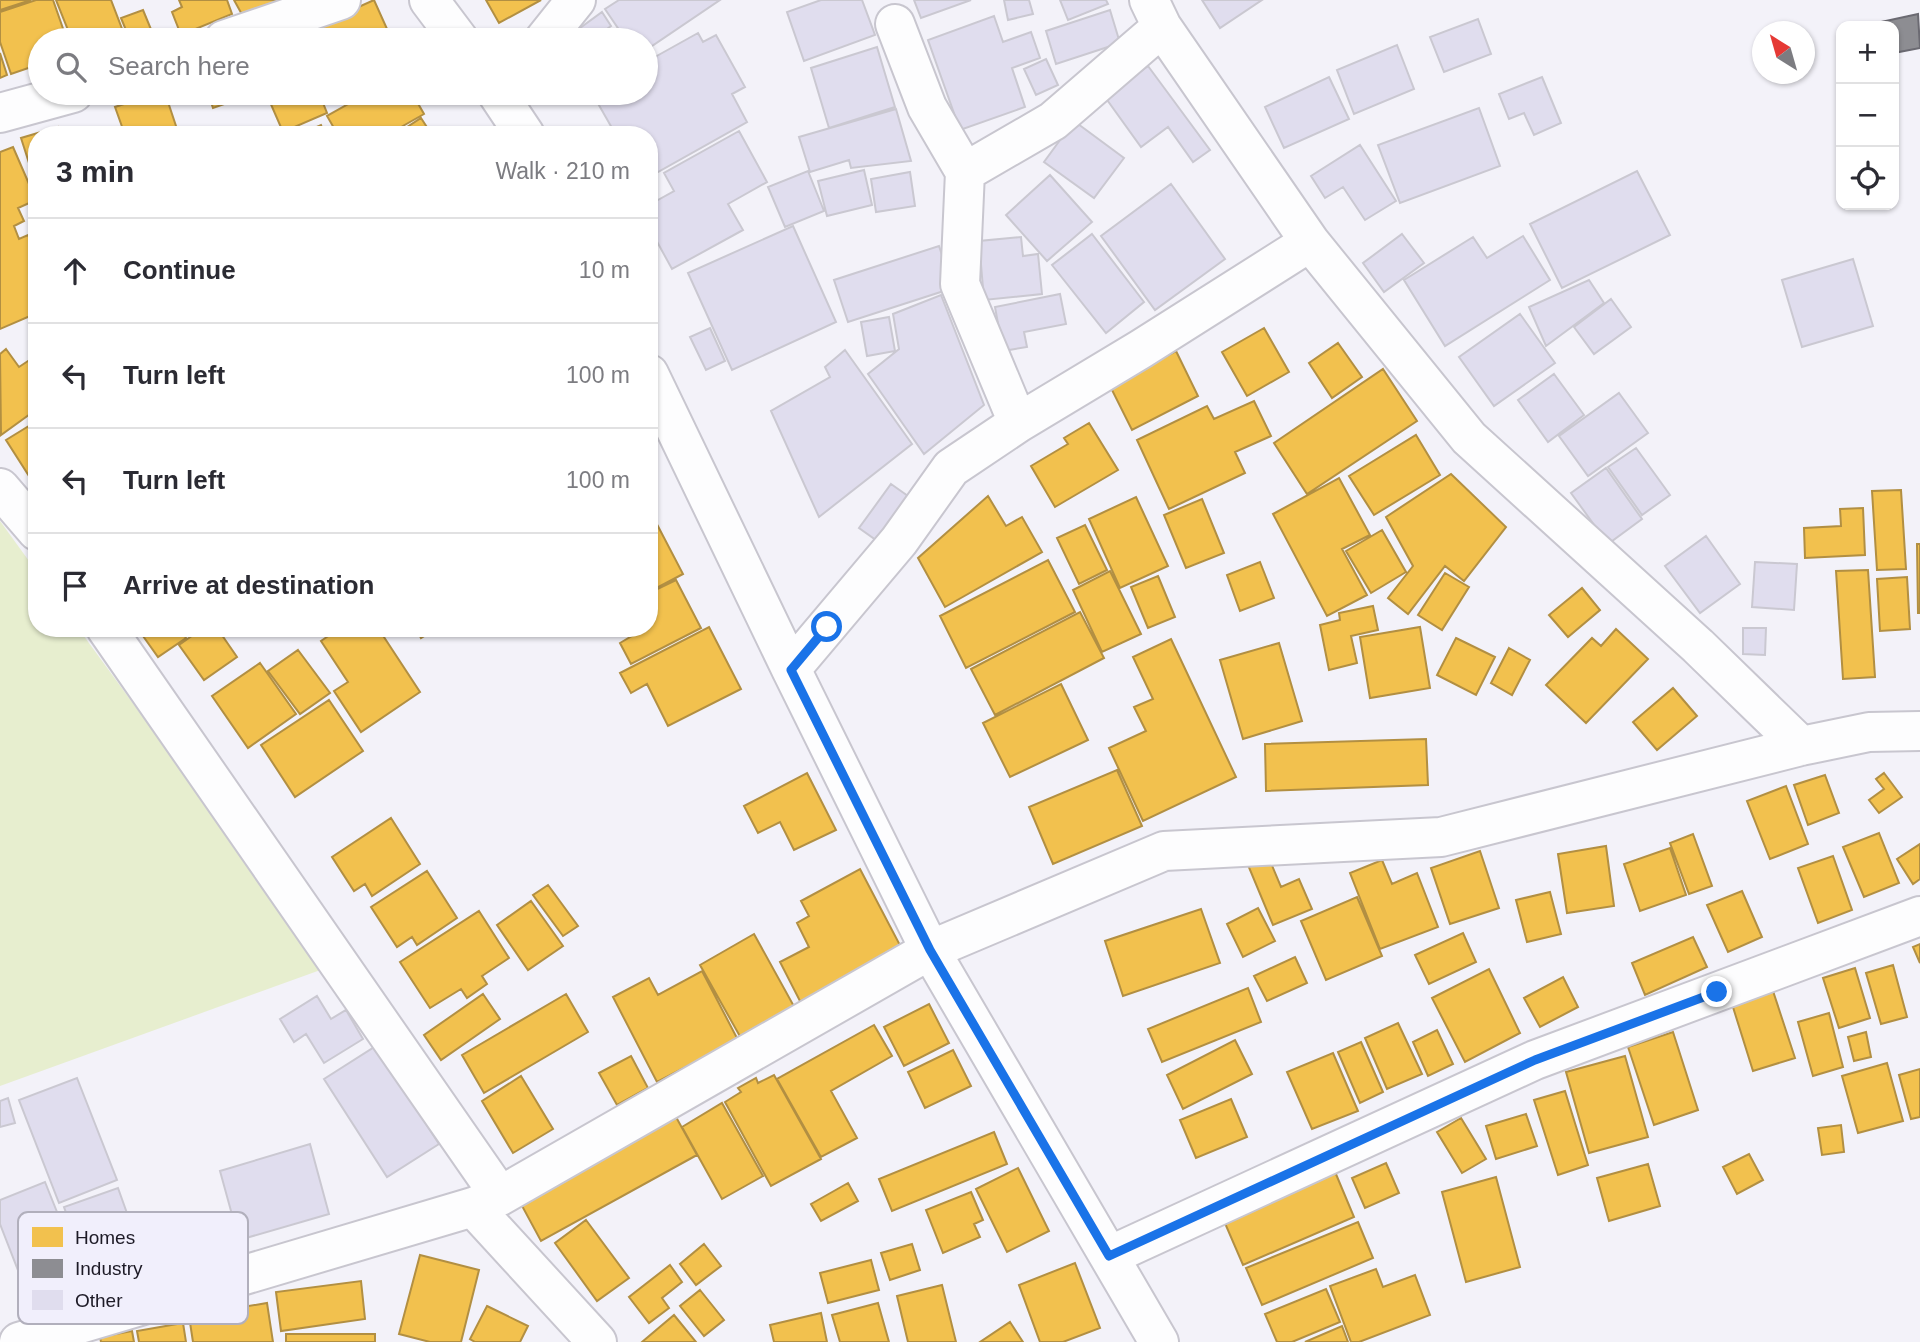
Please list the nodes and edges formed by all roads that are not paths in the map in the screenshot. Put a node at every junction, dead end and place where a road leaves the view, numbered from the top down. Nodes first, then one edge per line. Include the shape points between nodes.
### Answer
1 (341, 0) edge
2 (429, 0) edge
3 (576, 0) edge
4 (1156, 14) edge
5 (895, 24) dead end
6 (259, 28) edge
7 (449, 28) edge
8 (554, 28) edge
9 (29, 105) edge
10 (507, 105) edge
11 (0, 113) edge
12 (520, 126) edge
13 (965, 172) junction
14 (1310, 242) junction
15 (658, 393) edge
16 (1018, 423) junction
17 (0, 488) edge
18 (28, 521) edge
19 (112, 637) edge
20 (791, 670) junction
21 (1920, 731) edge
22 (1801, 746) junction
23 (1920, 916) edge
24 (930, 950) junction
25 (487, 1202) junction
26 (1109, 1256) junction
27 (248, 1273) edge
28 (79, 1324) edge
29 (19, 1342) edge
30 (597, 1342) edge
31 (1159, 1342) edge

1 - 6 street
2 - 7 street
3 - 8 street
4 - 13 street via 1052,121
4 - 14 street
5 - 13 street via 928,107
9 - 11 street
10 - 12 street
13 - 16 street via 960,285
14 - 16 street
14 - 22 street via 1469,438
15 - 20 street
16 - 20 street via 951,468 899,541
17 - 18 street
19 - 25 street
20 - 24 street
21 - 22 street via 1869,732
22 - 24 street via 1441,838 1164,851
23 - 26 street via 1535,1060
24 - 25 street
24 - 26 street
25 - 27 street
25 - 30 street
26 - 31 street
28 - 29 street

